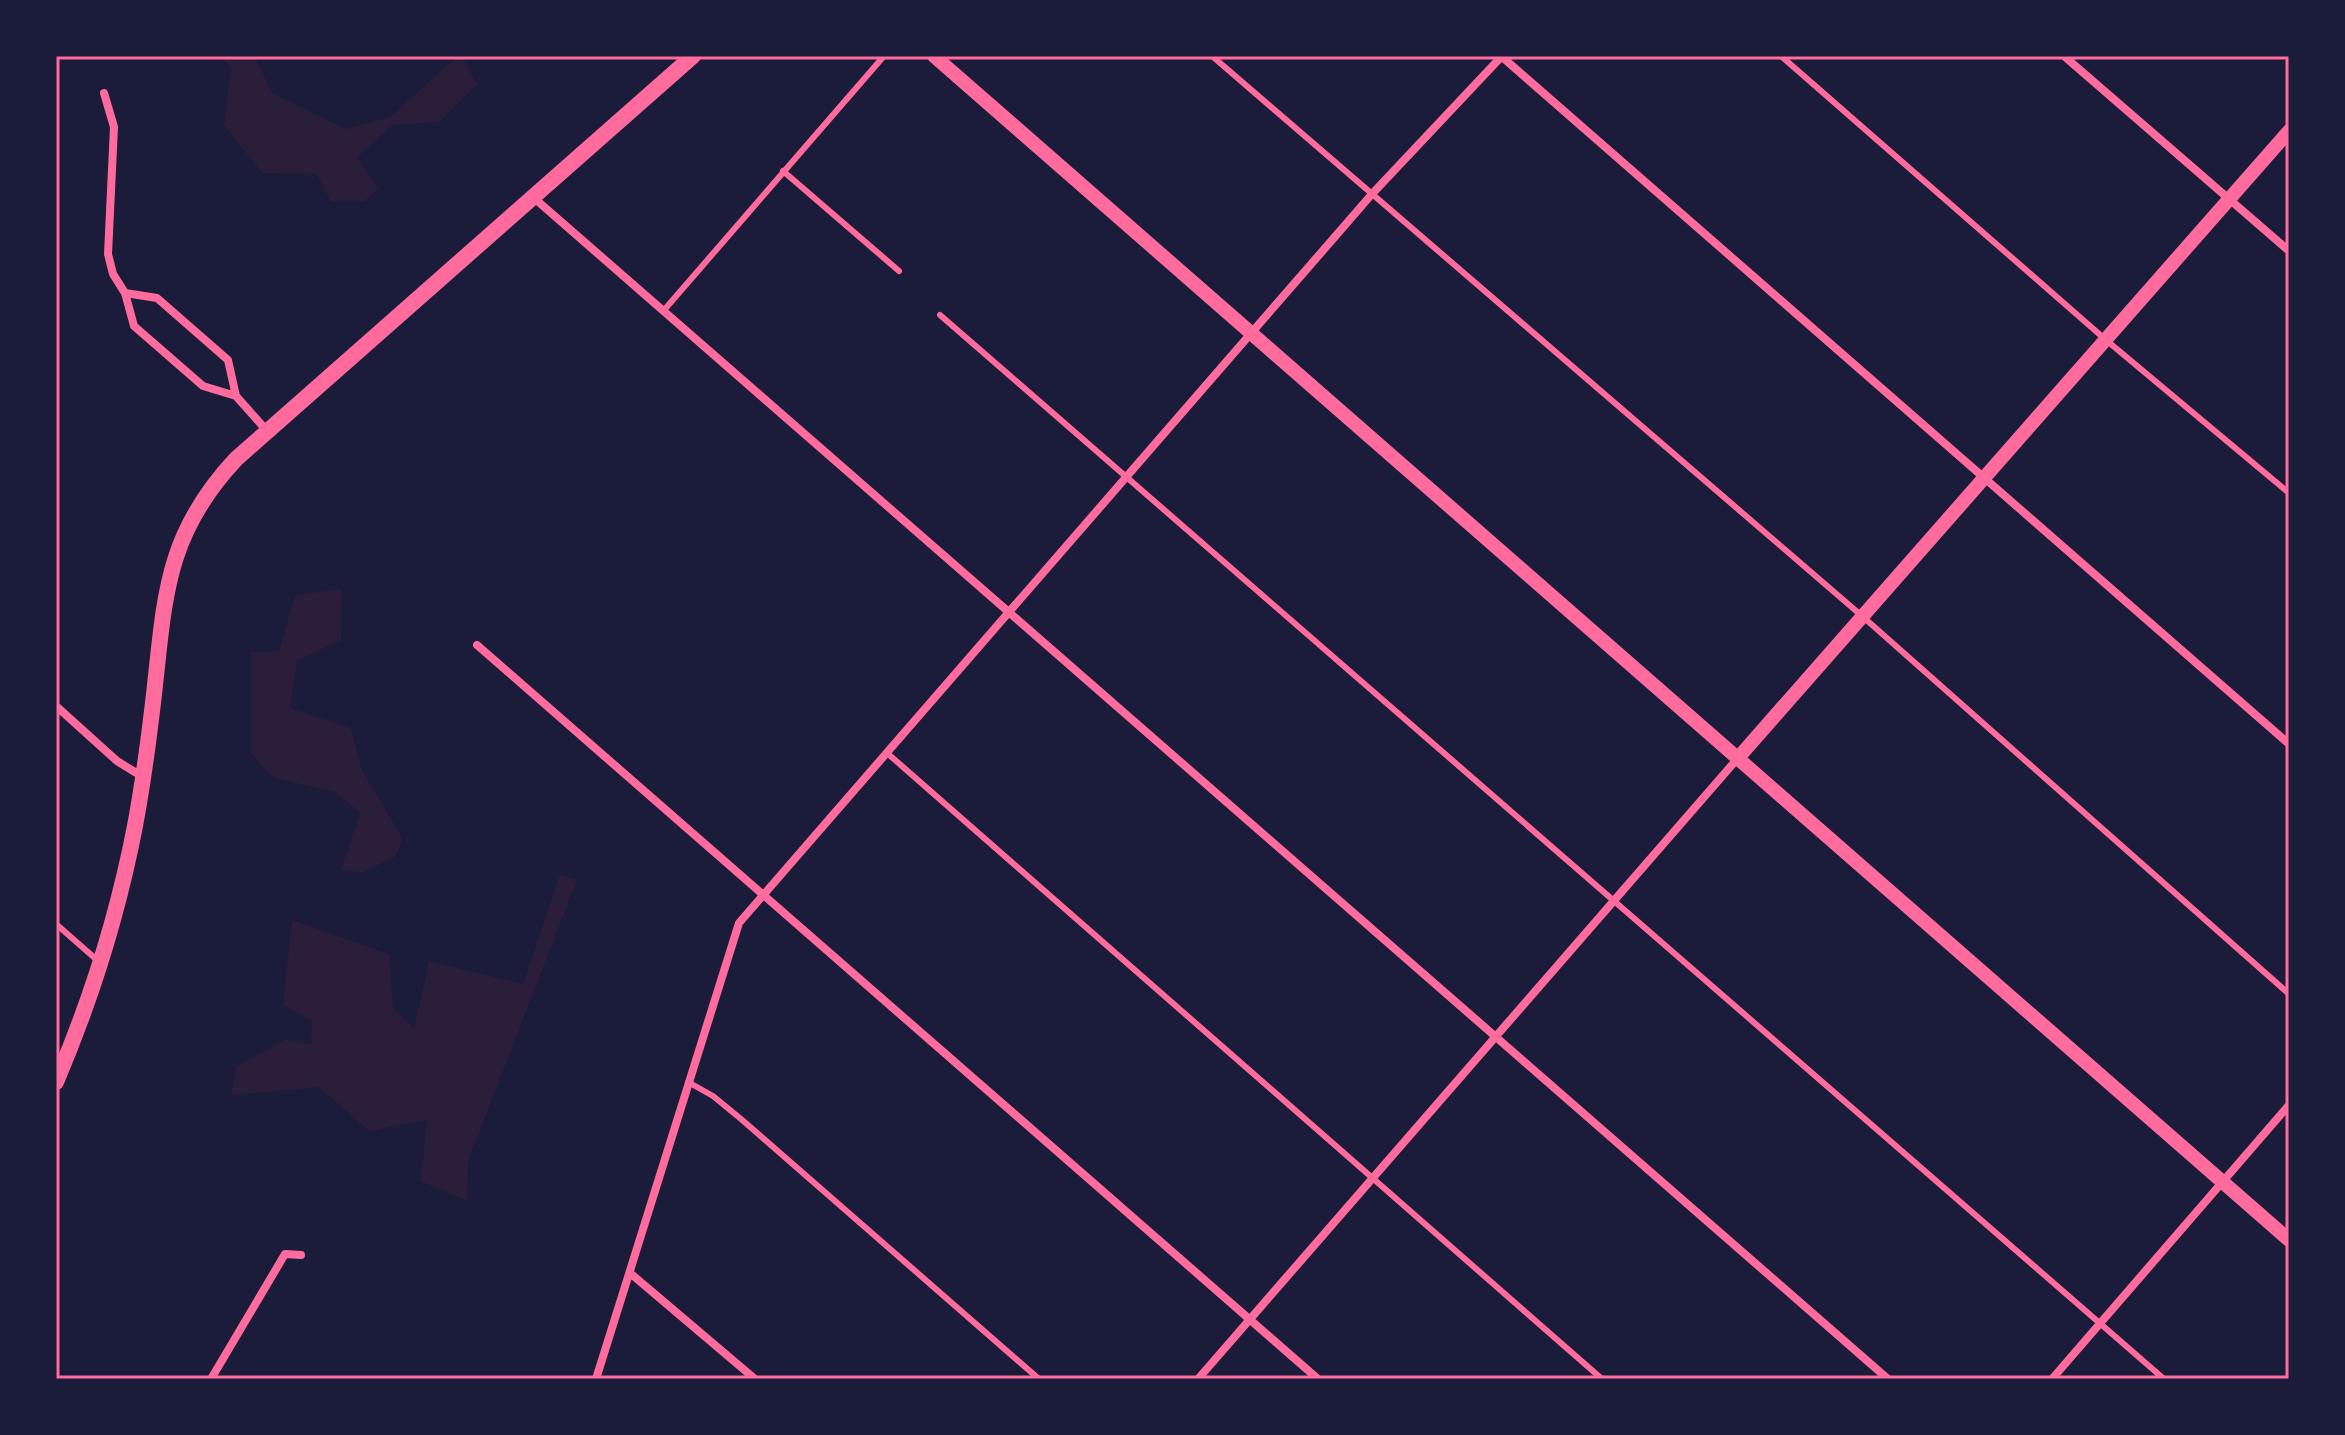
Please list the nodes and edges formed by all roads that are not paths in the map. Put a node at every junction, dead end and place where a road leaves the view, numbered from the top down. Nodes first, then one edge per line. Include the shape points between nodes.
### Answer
1 (693, 56) edge
2 (884, 56) edge
3 (934, 56) edge
4 (1212, 56) edge
5 (1502, 56) edge
6 (1781, 56) edge
7 (2064, 56) edge
8 (104, 93) dead end
9 (2289, 131) edge
10 (783, 171) junction
11 (1372, 194) junction
12 (534, 198) junction
13 (2228, 200) junction
14 (2289, 251) edge
15 (899, 271) dead end
16 (125, 293) junction
17 (665, 309) junction
18 (940, 315) dead end
19 (1251, 336) junction
20 (2106, 340) junction
21 (236, 396) junction
22 (268, 432) junction
23 (1129, 476) junction
24 (1984, 477) junction
25 (2289, 493) edge
26 (1010, 613) junction
27 (1862, 616) junction
28 (477, 645) dead end
29 (56, 706) edge
30 (2289, 744) edge
31 (887, 753) junction
32 (1738, 758) junction
33 (143, 777) junction
34 (764, 895) junction
35 (1615, 898) junction
36 (56, 924) edge
37 (100, 962) junction
38 (2289, 994) edge
39 (1494, 1040) junction
40 (687, 1081) junction
41 (56, 1082) edge
42 (2289, 1105) edge
43 (1372, 1179) junction
44 (2223, 1182) junction
45 (2289, 1240) edge
46 (301, 1255) dead end
47 (630, 1273) junction
48 (1251, 1320) junction
49 (2100, 1323) junction
50 (211, 1379) edge
51 (596, 1379) edge
52 (755, 1379) edge
53 (1039, 1379) edge
54 (1198, 1379) edge
55 (1318, 1379) edge
56 (1602, 1379) edge
57 (1888, 1379) edge
58 (2052, 1379) edge
59 (2164, 1379) edge

1 - 12 main road
2 - 10 lane
3 - 19 street
4 - 11 lane
5 - 11 street
5 - 24 street
6 - 20 lane
7 - 13 street
8 - 16 street via 114,127 108,254
9 - 13 street
10 - 15 lane
10 - 17 lane
11 - 19 street
11 - 27 lane
12 - 17 street
12 - 22 main road
13 - 14 street
13 - 20 street
16 - 21 street via 134,326 203,386
16 - 21 street via 157,298 228,360
17 - 26 street
18 - 23 lane
19 - 23 street
19 - 32 street
20 - 24 street
20 - 25 lane
21 - 22 street
22 - 33 main road via 209,492 172,564
23 - 26 street
23 - 35 lane
24 - 27 street
24 - 30 street
26 - 31 street
26 - 39 street
27 - 32 street
27 - 38 lane
28 - 34 street
29 - 33 street via 117,761
31 - 34 street
31 - 43 lane
32 - 35 street
32 - 44 street
33 - 37 main road via 129,857
34 - 40 street via 739,923
34 - 48 street
35 - 39 street
35 - 49 lane
36 - 37 lane
37 - 41 main road
39 - 43 street
39 - 57 street
40 - 47 street
40 - 53 lane via 741,1119
42 - 44 street
43 - 48 street
43 - 56 lane
44 - 45 street
44 - 49 street
46 - 50 street via 285,1254
47 - 51 street
47 - 52 street
48 - 54 street
48 - 55 street
49 - 58 street
49 - 59 lane

